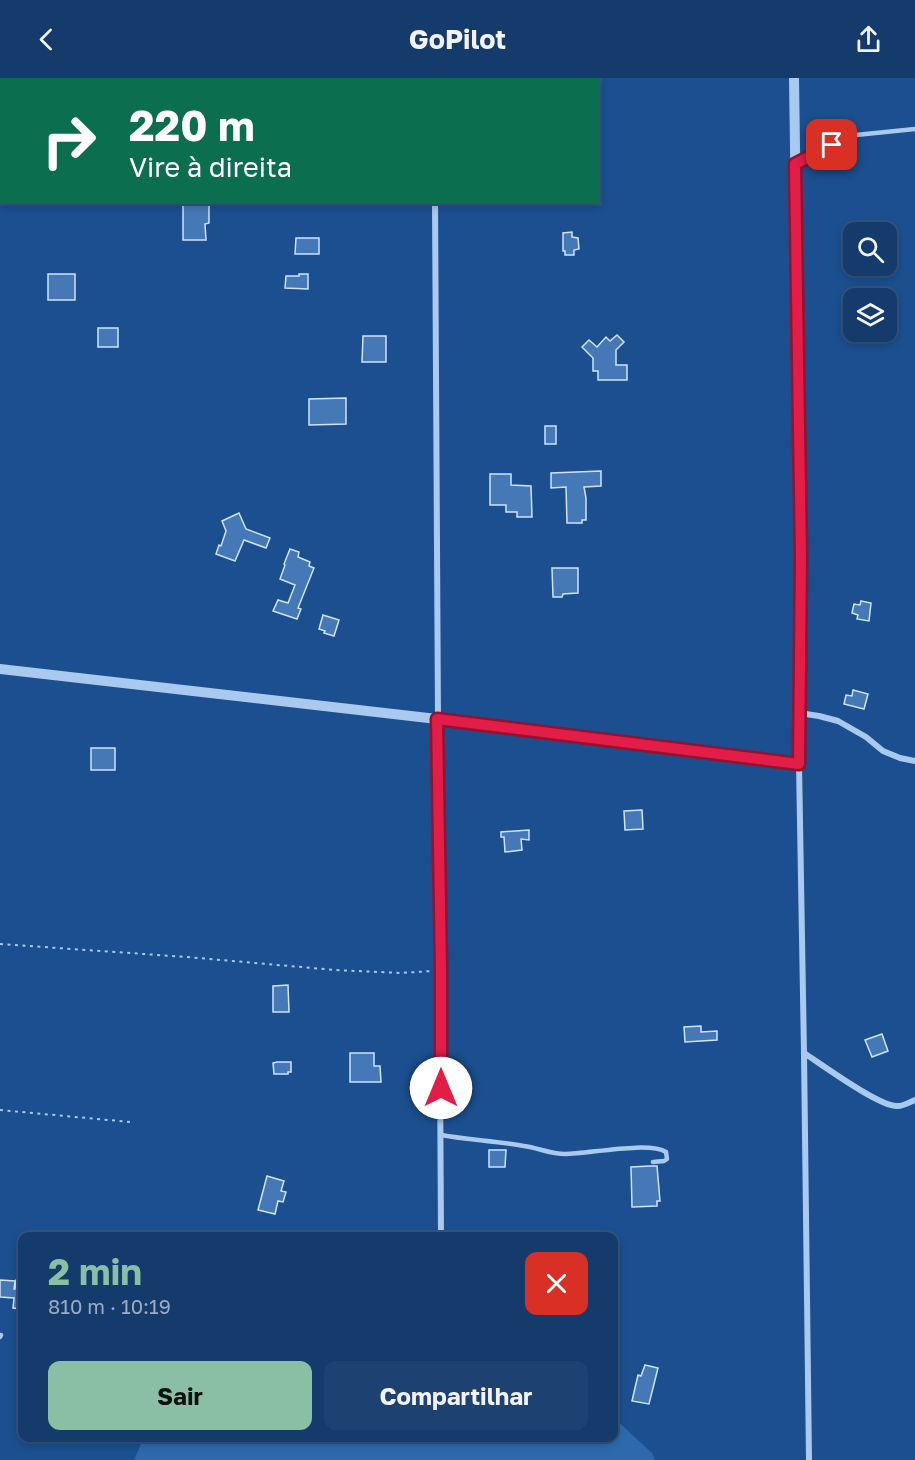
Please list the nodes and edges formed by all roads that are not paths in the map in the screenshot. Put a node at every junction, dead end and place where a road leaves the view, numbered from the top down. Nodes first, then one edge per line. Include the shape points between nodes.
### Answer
1 (794, 78) edge
2 (915, 129) edge
3 (795, 164) junction
4 (435, 204) edge
5 (0, 669) edge
6 (799, 713) junction
7 (437, 719) junction
8 (915, 761) edge
9 (799, 764) junction
10 (804, 1053) junction
11 (915, 1100) edge
12 (441, 1135) junction
13 (653, 1162) dead end
14 (441, 1232) edge
15 (809, 1460) edge

1 - 3 street
2 - 3 lane via 856,135
3 - 6 street via 801,556
4 - 7 street
5 - 7 street
6 - 8 street via 838,721 883,751
6 - 9 street
7 - 9 street
7 - 12 street
9 - 10 street
10 - 11 street via 889,1105
10 - 15 street
12 - 13 lane via 563,1154 647,1147 666,1152 667,1159
12 - 14 street

